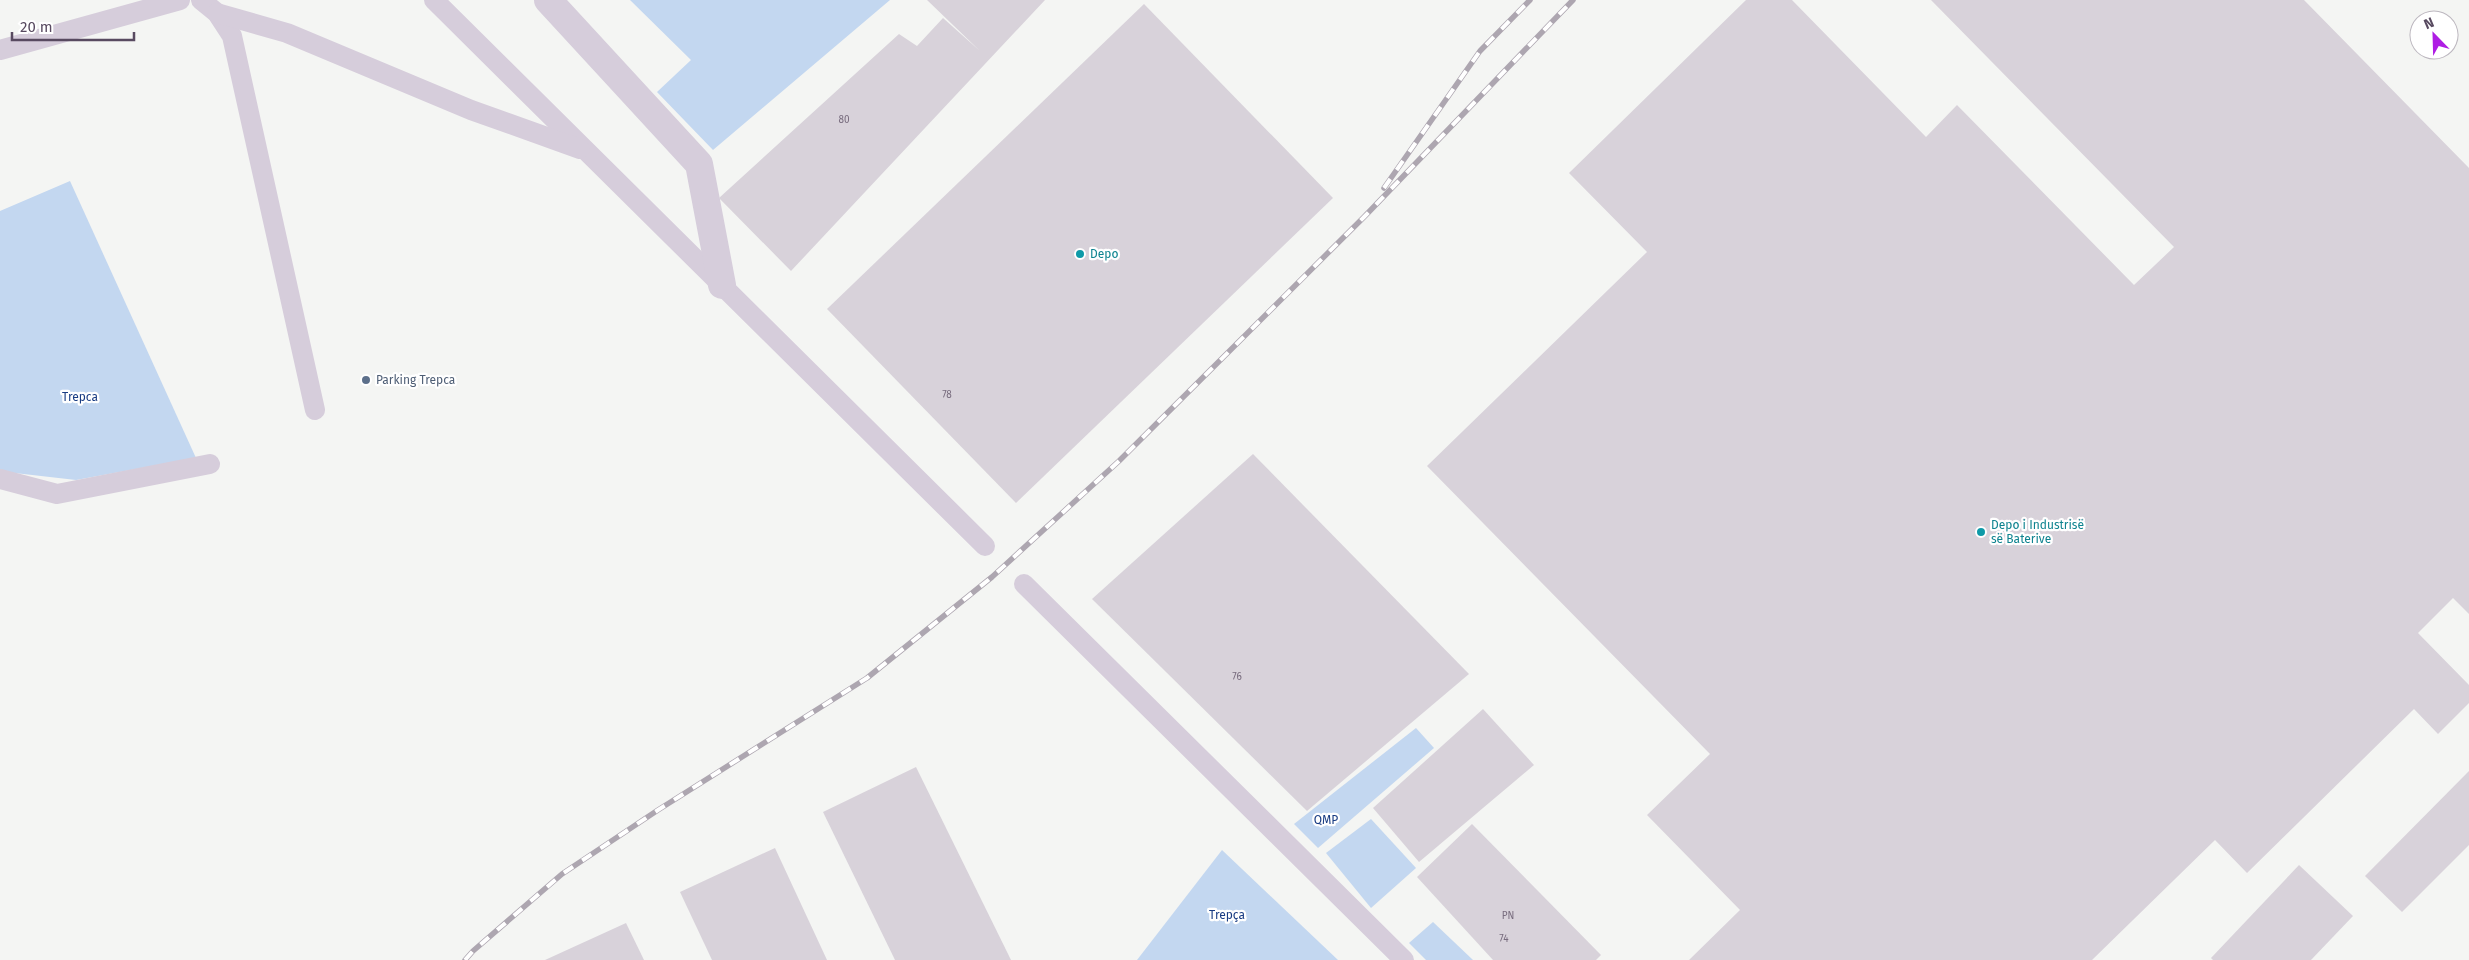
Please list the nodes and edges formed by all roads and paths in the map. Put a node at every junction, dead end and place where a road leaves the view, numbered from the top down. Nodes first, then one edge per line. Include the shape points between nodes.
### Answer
1 (180, 0) edge
2 (201, 0) edge
3 (434, 0) edge
4 (548, 0) edge
5 (217, 13) junction
6 (0, 50) edge
7 (586, 150) junction
8 (722, 285) junction
9 (315, 410) dead end
10 (210, 464) dead end
11 (0, 479) edge
12 (985, 546) dead end
13 (1024, 584) dead end
14 (1404, 960) edge

1 - 6 lane
2 - 5 lane
3 - 7 lane
4 - 8 street via 699,164
5 - 7 lane via 287,33 471,110
5 - 9 lane via 232,36
7 - 8 lane
8 - 12 lane
10 - 11 lane via 57,494
13 - 14 lane

